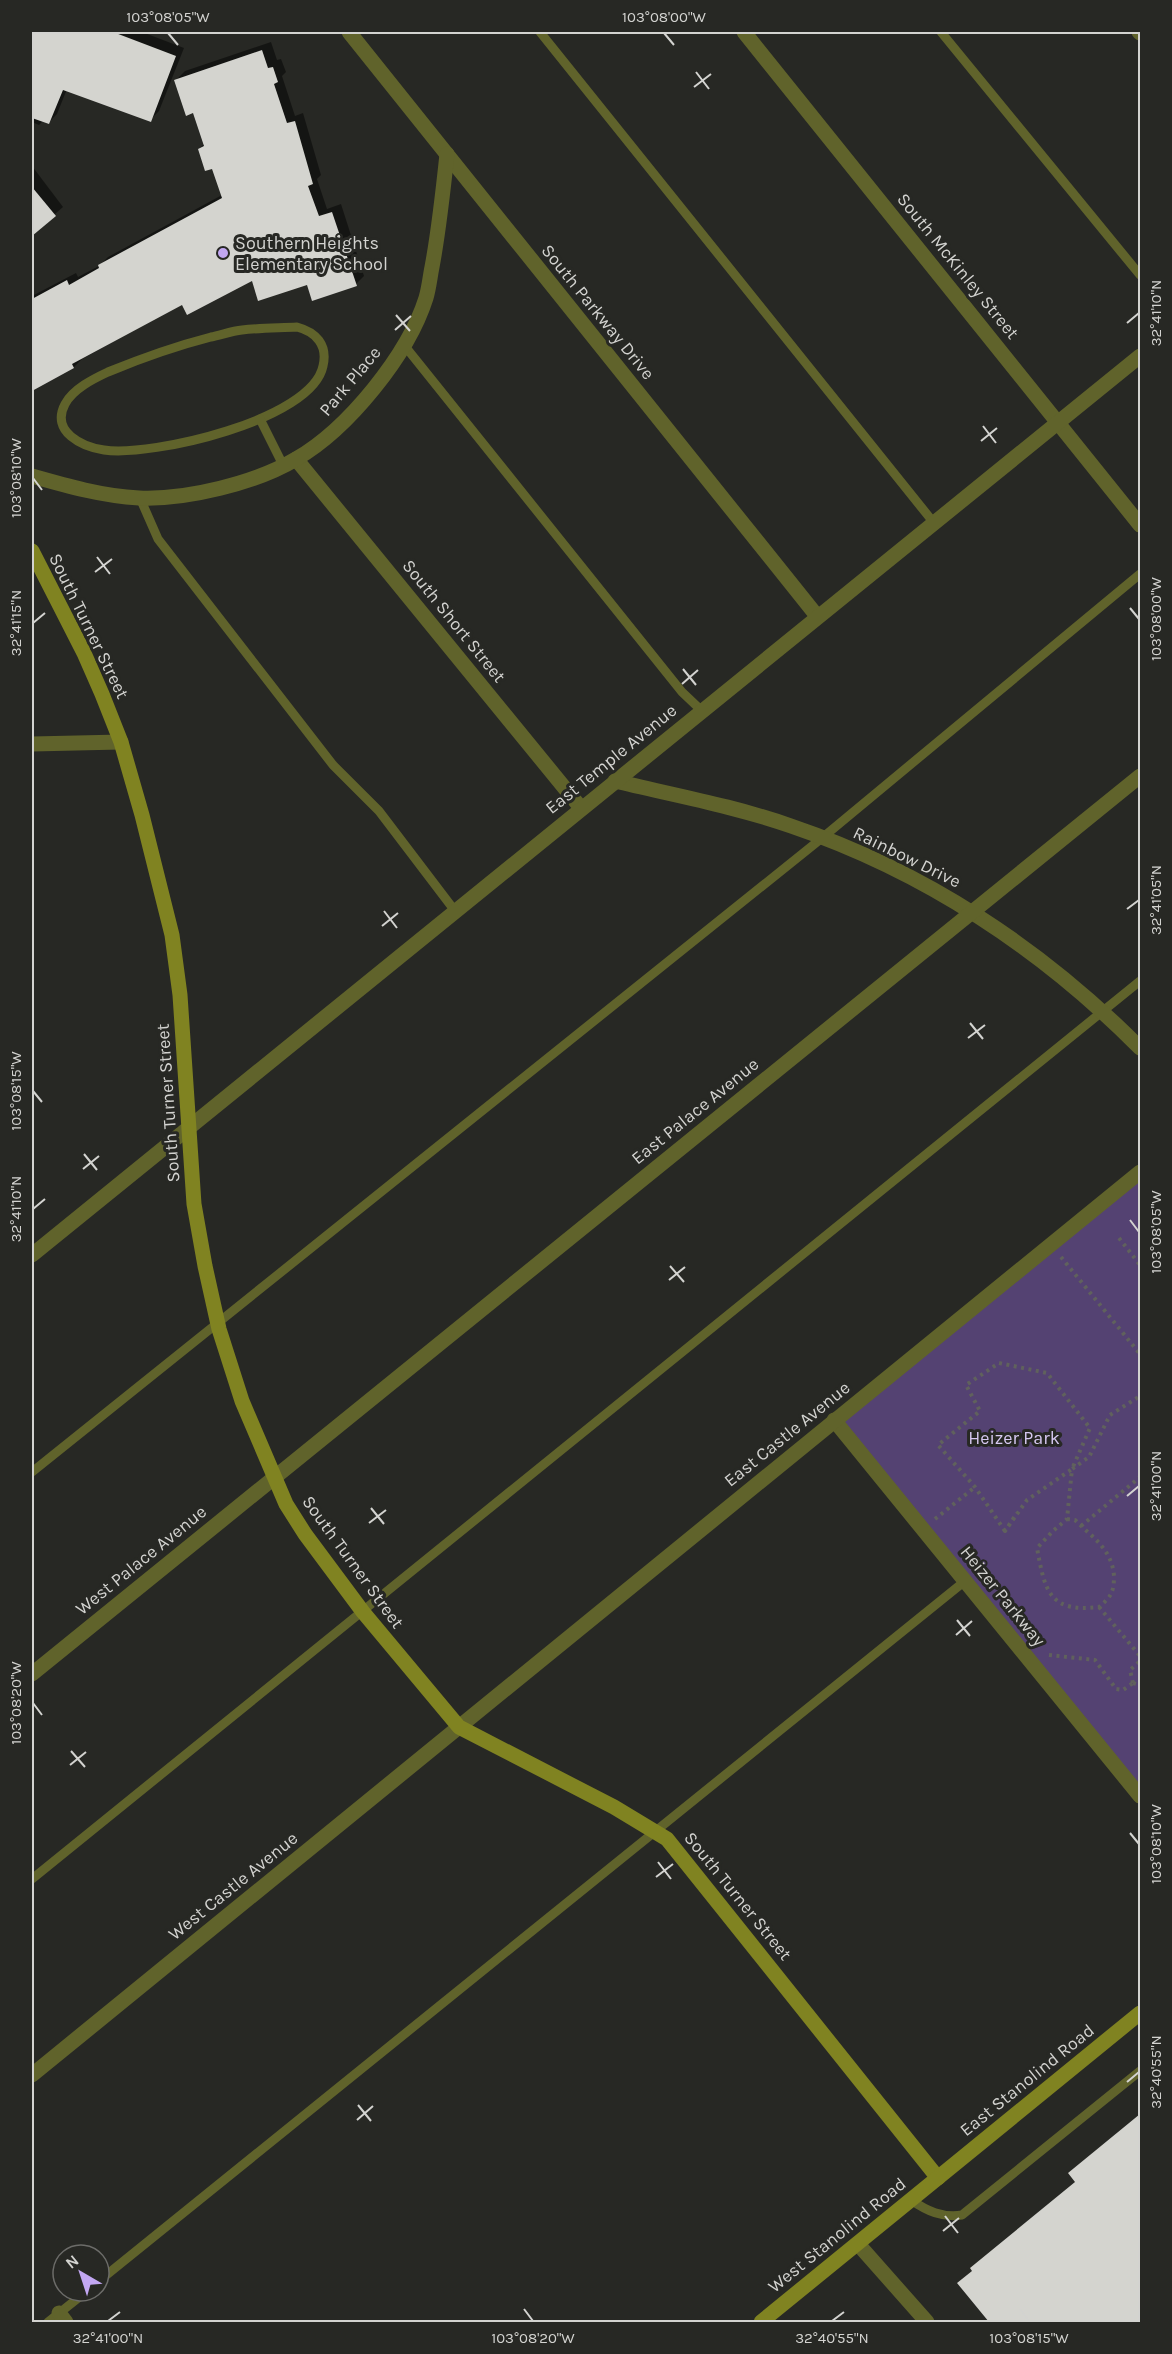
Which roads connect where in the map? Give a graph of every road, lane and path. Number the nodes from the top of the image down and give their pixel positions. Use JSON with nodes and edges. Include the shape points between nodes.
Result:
{"nodes":[{"id":1,"x":349,"y":32,"type":"edge"},
{"id":2,"x":540,"y":32,"type":"edge"},
{"id":3,"x":744,"y":32,"type":"edge"},
{"id":4,"x":941,"y":32,"type":"edge"},
{"id":5,"x":447,"y":154,"type":"junction"},
{"id":6,"x":1140,"y":275,"type":"edge"},
{"id":7,"x":405,"y":345,"type":"junction"},
{"id":8,"x":1140,"y":356,"type":"edge"},
{"id":9,"x":261,"y":419,"type":"junction"},
{"id":10,"x":1059,"y":422,"type":"junction"},
{"id":11,"x":290,"y":462,"type":"junction"},
{"id":12,"x":32,"y":476,"type":"edge"},
{"id":13,"x":140,"y":498,"type":"junction"},
{"id":14,"x":934,"y":523,"type":"junction"},
{"id":15,"x":1140,"y":525,"type":"edge"},
{"id":16,"x":32,"y":551,"type":"edge"},
{"id":17,"x":1140,"y":574,"type":"edge"},
{"id":18,"x":818,"y":616,"type":"junction"},
{"id":19,"x":702,"y":711,"type":"junction"},
{"id":20,"x":121,"y":742,"type":"junction"},
{"id":21,"x":32,"y":744,"type":"edge"},
{"id":22,"x":1140,"y":776,"type":"edge"},
{"id":23,"x":615,"y":781,"type":"junction"},
{"id":24,"x":581,"y":808,"type":"junction"},
{"id":25,"x":822,"y":838,"type":"junction"},
{"id":26,"x":454,"y":911,"type":"junction"},
{"id":27,"x":972,"y":912,"type":"junction"},
{"id":28,"x":1140,"y":981,"type":"edge"},
{"id":29,"x":1103,"y":1012,"type":"junction"},
{"id":30,"x":1140,"y":1048,"type":"edge"},
{"id":31,"x":190,"y":1126,"type":"junction"},
{"id":32,"x":1140,"y":1172,"type":"edge"},
{"id":33,"x":1119,"y":1238,"type":"dead end"},
{"id":34,"x":1051,"y":1245,"type":"junction"},
{"id":35,"x":32,"y":1255,"type":"edge"},
{"id":36,"x":1140,"y":1265,"type":"edge"},
{"id":37,"x":217,"y":1322,"type":"junction"},
{"id":38,"x":1140,"y":1354,"type":"edge"},
{"id":39,"x":1140,"y":1396,"type":"edge"},
{"id":40,"x":834,"y":1420,"type":"junction"},
{"id":41,"x":1072,"y":1469,"type":"junction"},
{"id":42,"x":32,"y":1472,"type":"edge"},
{"id":43,"x":275,"y":1476,"type":"junction"},
{"id":44,"x":1140,"y":1477,"type":"edge"},
{"id":45,"x":975,"y":1487,"type":"junction"},
{"id":46,"x":1017,"y":1513,"type":"dead end"},
{"id":47,"x":1067,"y":1519,"type":"junction"},
{"id":48,"x":1081,"y":1526,"type":"junction"},
{"id":49,"x":922,"y":1528,"type":"junction"},
{"id":50,"x":1005,"y":1531,"type":"junction"},
{"id":51,"x":965,"y":1581,"type":"junction"},
{"id":52,"x":1099,"y":1607,"type":"junction"},
{"id":53,"x":363,"y":1612,"type":"junction"},
{"id":54,"x":1049,"y":1655,"type":"dead end"},
{"id":55,"x":1140,"y":1656,"type":"edge"},
{"id":56,"x":1140,"y":1661,"type":"edge"},
{"id":57,"x":32,"y":1674,"type":"edge"},
{"id":58,"x":1133,"y":1683,"type":"junction"},
{"id":59,"x":1140,"y":1685,"type":"edge"},
{"id":60,"x":459,"y":1727,"type":"junction"},
{"id":61,"x":1140,"y":1796,"type":"edge"},
{"id":62,"x":657,"y":1832,"type":"junction"},
{"id":63,"x":32,"y":1879,"type":"edge"},
{"id":64,"x":1140,"y":2013,"type":"edge"},
{"id":65,"x":1140,"y":2071,"type":"edge"},
{"id":66,"x":32,"y":2075,"type":"edge"},
{"id":67,"x":938,"y":2178,"type":"junction"},
{"id":68,"x":911,"y":2200,"type":"junction"},
{"id":69,"x":858,"y":2244,"type":"junction"},
{"id":70,"x":111,"y":2271,"type":"edge"},
{"id":71,"x":75,"y":2303,"type":"edge"},
{"id":72,"x":58,"y":2319,"type":"edge"},
{"id":73,"x":761,"y":2322,"type":"edge"},
{"id":74,"x":927,"y":2322,"type":"edge"}],
"edges":[{"from":1,"to":5,"type":"street","name":"South Parkway Drive"},
{"from":2,"to":14,"type":"lane"},
{"from":3,"to":10,"type":"street","name":"South McKinley Street"},
{"from":4,"to":6,"type":"lane"},
{"from":5,"to":7,"type":"street","name":"Park Place","via":[[440,227],[426,299]]},
{"from":5,"to":18,"type":"street","name":"South Parkway Drive"},
{"from":7,"to":11,"type":"street","name":"Park Place","via":[[363,402],[331,433]]},
{"from":7,"to":19,"type":"lane","via":[[674,682]]},
{"from":8,"to":10,"type":"street","name":"East Temple Avenue"},
{"from":9,"to":9,"type":"lane","via":[[305,395],[322,374],[325,358],[311,331],[297,327],[240,330],[177,346],[97,377],[64,404],[61,418],[72,439],[107,451],[187,441]]},
{"from":9,"to":11,"type":"lane"},
{"from":10,"to":14,"type":"street","name":"East Temple Avenue"},
{"from":10,"to":15,"type":"street","name":"South McKinley Street"},
{"from":11,"to":13,"type":"street","name":"Park Place","via":[[217,489]]},
{"from":11,"to":24,"type":"street","name":"South Short Street"},
{"from":12,"to":13,"type":"street","name":"Park Place","via":[[74,488]]},
{"from":13,"to":26,"type":"lane","via":[[158,539],[333,765],[379,811]]},
{"from":14,"to":18,"type":"street","name":"East Temple Avenue"},
{"from":16,"to":20,"type":"main road","name":"South Turner Street","via":[[84,653]]},
{"from":17,"to":25,"type":"lane"},
{"from":18,"to":19,"type":"street","name":"East Temple Avenue"},
{"from":19,"to":23,"type":"street","name":"East Temple Avenue"},
{"from":20,"to":21,"type":"street"},
{"from":20,"to":31,"type":"main road","name":"South Turner Street","via":[[172,935]]},
{"from":22,"to":27,"type":"street","name":"East Palace Avenue"},
{"from":23,"to":24,"type":"street","name":"East Temple Avenue"},
{"from":23,"to":25,"type":"street","name":"Rainbow Drive","via":[[790,825]]},
{"from":24,"to":26,"type":"street","name":"East Temple Avenue"},
{"from":25,"to":27,"type":"street","name":"Rainbow Drive","via":[[900,871]]},
{"from":25,"to":37,"type":"lane"},
{"from":26,"to":31,"type":"street","name":"East Temple Avenue"},
{"from":27,"to":29,"type":"street","name":"Rainbow Drive","via":[[1055,970]]},
{"from":27,"to":43,"type":"street","name":"East Palace Avenue"},
{"from":28,"to":29,"type":"lane"},
{"from":29,"to":30,"type":"street","name":"Rainbow Drive"},
{"from":29,"to":53,"type":"lane"},
{"from":31,"to":35,"type":"street","name":"East Temple Avenue"},
{"from":31,"to":37,"type":"main road","name":"South Turner Street","via":[[194,1204]]},
{"from":32,"to":34,"type":"street","name":"East Castle Avenue"},
{"from":33,"to":36,"type":"path"},
{"from":34,"to":38,"type":"path"},
{"from":34,"to":40,"type":"street","name":"East Castle Avenue"},
{"from":37,"to":42,"type":"lane"},
{"from":37,"to":43,"type":"main road","name":"South Turner Street","via":[[242,1401]]},
{"from":39,"to":41,"type":"path","via":[[1110,1415],[1089,1457]]},
{"from":40,"to":49,"type":"street","name":"Heizer Parkway"},
{"from":40,"to":60,"type":"street","name":"East Castle Avenue"},
{"from":41,"to":45,"type":"path","via":[[1090,1428],[1047,1373],[999,1363],[966,1385],[980,1411],[938,1445]]},
{"from":41,"to":47,"type":"path"},
{"from":41,"to":50,"type":"path","via":[[1028,1500]]},
{"from":43,"to":53,"type":"main road","name":"South Turner Street","via":[[304,1534]]},
{"from":43,"to":57,"type":"street","name":"West Palace Avenue"},
{"from":44,"to":48,"type":"path"},
{"from":45,"to":49,"type":"path"},
{"from":45,"to":50,"type":"path"},
{"from":46,"to":50,"type":"path"},
{"from":47,"to":48,"type":"path"},
{"from":47,"to":52,"type":"path","via":[[1037,1548],[1042,1574],[1055,1600],[1067,1608]]},
{"from":48,"to":52,"type":"path","via":[[1104,1547],[1113,1566],[1112,1596]]},
{"from":49,"to":51,"type":"street","name":"Heizer Parkway"},
{"from":51,"to":61,"type":"street","name":"Heizer Parkway"},
{"from":51,"to":62,"type":"lane"},
{"from":52,"to":55,"type":"path"},
{"from":53,"to":60,"type":"main road","name":"South Turner Street"},
{"from":53,"to":63,"type":"lane"},
{"from":54,"to":58,"type":"path","via":[[1095,1660],[1116,1689],[1123,1690]]},
{"from":56,"to":58,"type":"path","via":[[1130,1670]]},
{"from":58,"to":59,"type":"path"},
{"from":60,"to":62,"type":"main road","name":"South Turner Street"},
{"from":60,"to":66,"type":"street","name":"West Castle Avenue"},
{"from":62,"to":67,"type":"main road","name":"South Turner Street","via":[[667,1839]]},
{"from":62,"to":70,"type":"lane"},
{"from":64,"to":67,"type":"main road","name":"East Stanolind Road"},
{"from":65,"to":68,"type":"lane","via":[[962,2215],[948,2217]]},
{"from":67,"to":68,"type":"main road","name":"West Stanolind Road"},
{"from":68,"to":69,"type":"main road","name":"West Stanolind Road"},
{"from":69,"to":73,"type":"main road","name":"West Stanolind Road"},
{"from":69,"to":74,"type":"street"},
{"from":71,"to":72,"type":"lane"}]}
